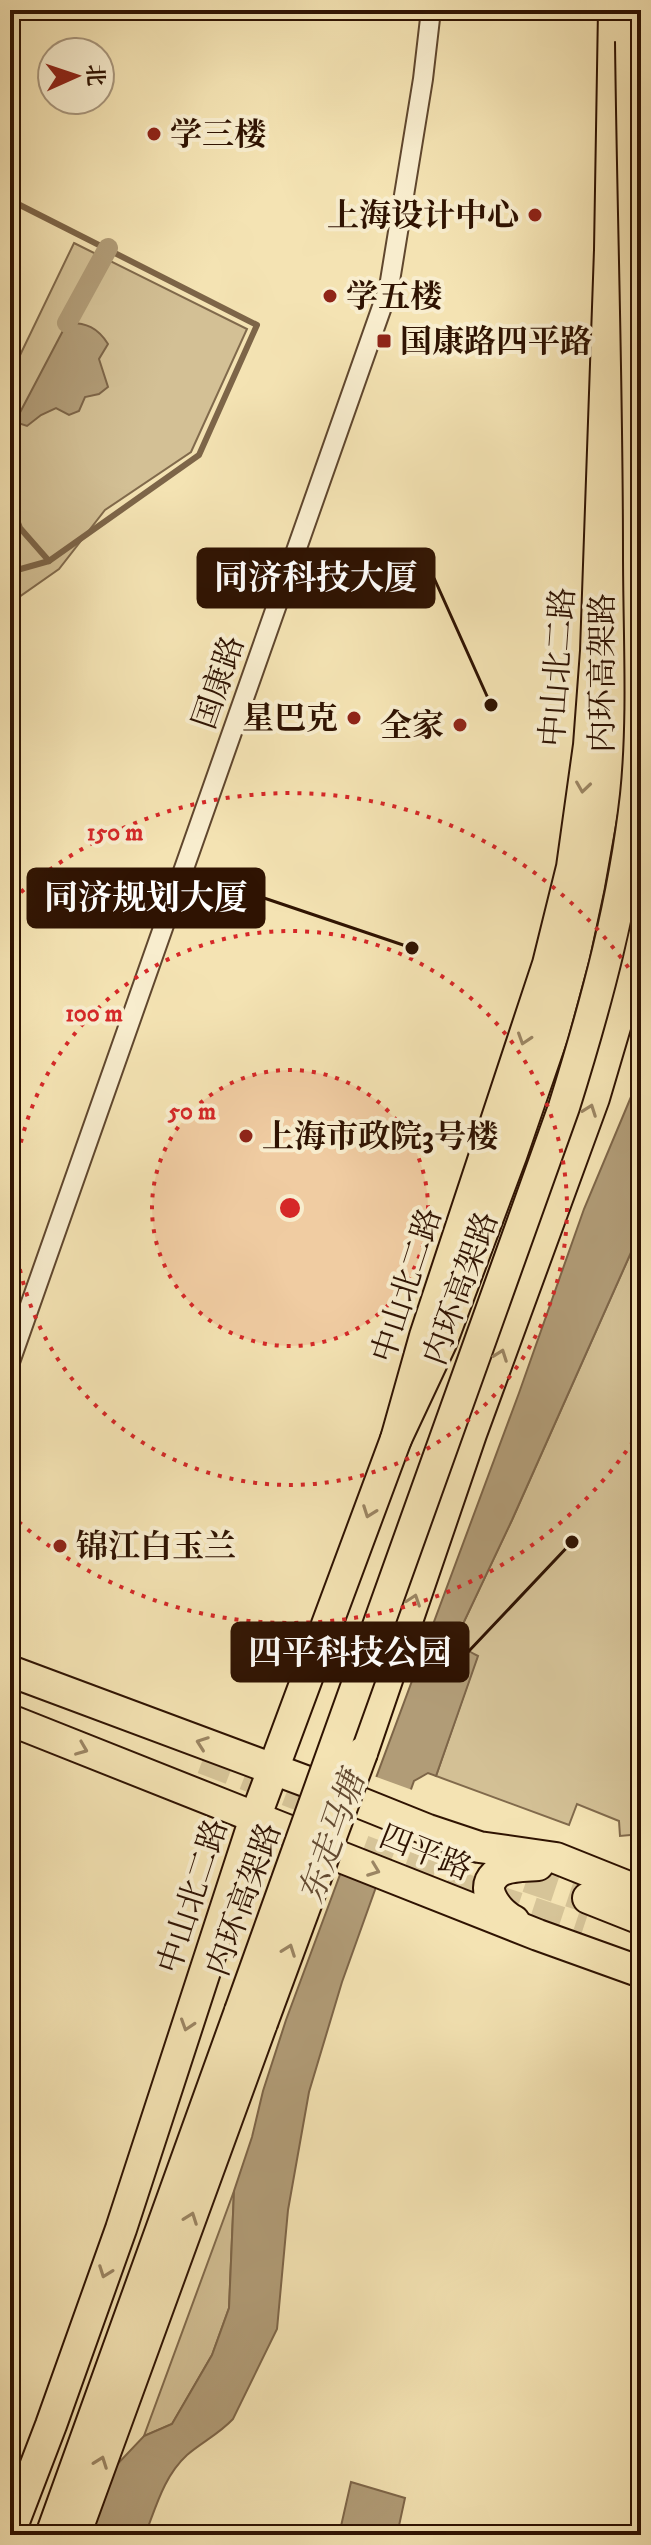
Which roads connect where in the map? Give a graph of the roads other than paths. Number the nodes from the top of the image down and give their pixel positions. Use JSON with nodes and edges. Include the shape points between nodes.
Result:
{"nodes":[{"id":1,"x":431,"y":10,"type":"edge"},
{"id":2,"x":614,"y":10,"type":"edge"},
{"id":3,"x":631,"y":10,"type":"edge"},
{"id":4,"x":631,"y":41,"type":"junction"},
{"id":5,"x":641,"y":880,"type":"edge"},
{"id":6,"x":641,"y":918,"type":"edge"},
{"id":7,"x":10,"y":1362,"type":"edge"},
{"id":8,"x":396,"y":1439,"type":"junction"},
{"id":9,"x":10,"y":1671,"type":"edge"},
{"id":10,"x":10,"y":1720,"type":"edge"},
{"id":11,"x":275,"y":1770,"type":"junction"},
{"id":12,"x":316,"y":1785,"type":"junction"},
{"id":13,"x":255,"y":1818,"type":"junction"},
{"id":14,"x":297,"y":1834,"type":"junction"},
{"id":15,"x":576,"y":1866,"type":"junction"},
{"id":16,"x":641,"y":1892,"type":"edge"},
{"id":17,"x":588,"y":1898,"type":"tunnel mouth"},
{"id":18,"x":641,"y":1919,"type":"edge"},
{"id":19,"x":583,"y":1929,"type":"tunnel mouth"},
{"id":20,"x":538,"y":1935,"type":"junction"},
{"id":21,"x":641,"y":1951,"type":"edge"},
{"id":22,"x":641,"y":1972,"type":"edge"},
{"id":23,"x":10,"y":2532,"type":"edge"},
{"id":24,"x":38,"y":2535,"type":"edge"},
{"id":25,"x":51,"y":2535,"type":"edge"},
{"id":26,"x":75,"y":2535,"type":"edge"}],
"edges":[{"from":1,"to":7,"type":"street","name":"国康路","via":[[389,287]]},
{"from":2,"to":8,"type":"main road","name":"中山北二路","one_way":true,"via":[[596,651],[572,867],[548,964]]},
{"from":3,"to":4,"type":"main road","name":"内环高架路"},
{"from":4,"to":8,"type":"main road","bridge":true,"via":[[616,647],[603,807],[553,1034],[441,1343]]},
{"from":4,"to":25,"type":"main road","name":"内环高架路","bridge":true,"via":[[639,743],[630,843],[610,944],[564,1107]]},
{"from":5,"to":12,"type":"main road","via":[[584,1064]]},
{"from":26,"to":6,"type":"main road","name":"内环高架路","one_way":true,"bridge":true,"via":[[362,1753],[594,1098]]},
{"from":8,"to":11,"type":"main road","name":"中山北二路","one_way":true},
{"from":11,"to":9,"type":"main road","name":"四平路","one_way":true},
{"from":10,"to":13,"type":"main road","name":"四平路","one_way":true},
{"from":11,"to":12,"type":"main road","name":"四平路"},
{"from":11,"to":13,"type":"main road","name":"中山北二路"},
{"from":12,"to":14,"type":"main road"},
{"from":12,"to":15,"type":"main road","name":"四平路","via":[[479,1847],[556,1858]]},
{"from":13,"to":14,"type":"main road","name":"四平路"},
{"from":13,"to":23,"type":"main road","name":"中山北二路","one_way":true,"via":[[121,2229]]},
{"from":14,"to":20,"type":"main road","name":"四平路","one_way":true,"via":[[338,1856]]},
{"from":14,"to":24,"type":"main road"},
{"from":15,"to":16,"type":"main road","name":"四平路"},
{"from":15,"to":20,"type":"main road","via":[[522,1866],[492,1878],[496,1908]]},
{"from":17,"to":18,"type":"main road"},
{"from":19,"to":21,"type":"main road"},
{"from":20,"to":22,"type":"main road","name":"四平路"}]}
